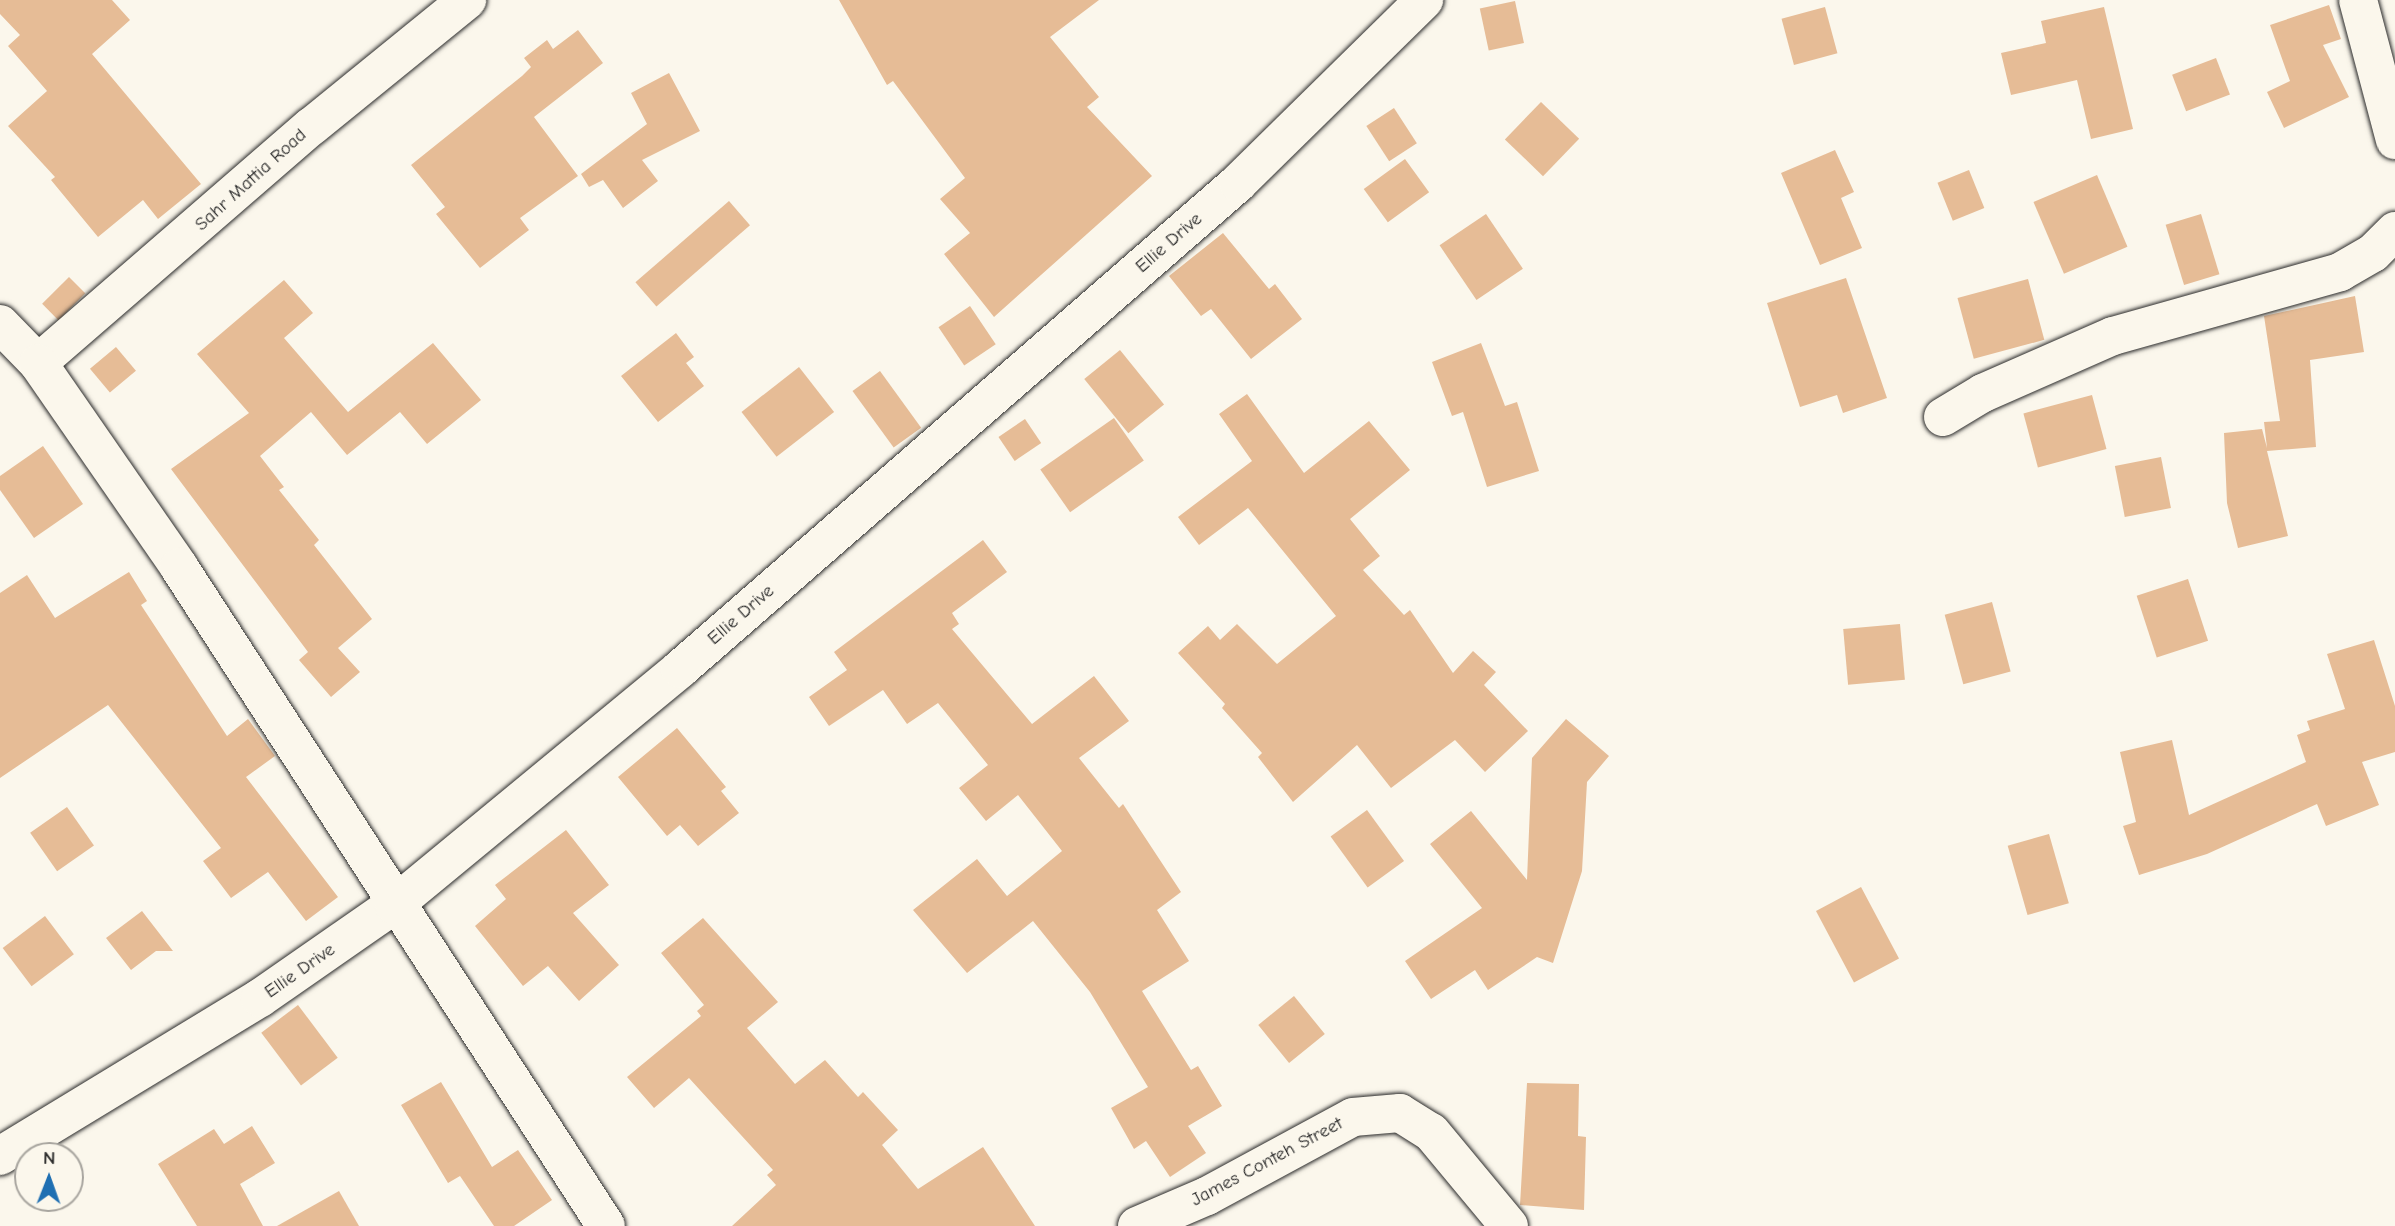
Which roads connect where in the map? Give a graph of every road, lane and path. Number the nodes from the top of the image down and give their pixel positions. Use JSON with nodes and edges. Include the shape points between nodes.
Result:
{"nodes":[{"id":1,"x":467,"y":0,"type":"edge"},
{"id":2,"x":1424,"y":0,"type":"edge"},
{"id":3,"x":2358,"y":0,"type":"edge"},
{"id":4,"x":2395,"y":140,"type":"edge"},
{"id":5,"x":2395,"y":231,"type":"edge"},
{"id":6,"x":0,"y":324,"type":"edge"},
{"id":7,"x":38,"y":363,"type":"junction"},
{"id":8,"x":1943,"y":417,"type":"dead end"},
{"id":9,"x":394,"y":905,"type":"junction"},
{"id":10,"x":0,"y":1156,"type":"edge"},
{"id":11,"x":606,"y":1226,"type":"edge"},
{"id":12,"x":1137,"y":1226,"type":"edge"},
{"id":13,"x":1509,"y":1226,"type":"edge"}],
"edges":[{"from":1,"to":7,"type":"street","name":"Sahr Mattia Road","via":[[312,126]]},
{"from":2,"to":9,"type":"street","name":"Ellie Drive","via":[[1238,183],[680,669]]},
{"from":3,"to":4,"type":"street"},
{"from":5,"to":8,"type":"street","via":[[2373,253],[2340,272],[2113,336],[1983,393]]},
{"from":6,"to":7,"type":"street"},
{"from":7,"to":9,"type":"street","via":[[179,567]]},
{"from":9,"to":10,"type":"street","name":"Ellie Drive","via":[[260,998]]},
{"from":9,"to":11,"type":"street"},
{"from":12,"to":13,"type":"street","name":"James Conteh Street","via":[[1207,1196],[1353,1117],[1400,1113],[1431,1132]]}]}
